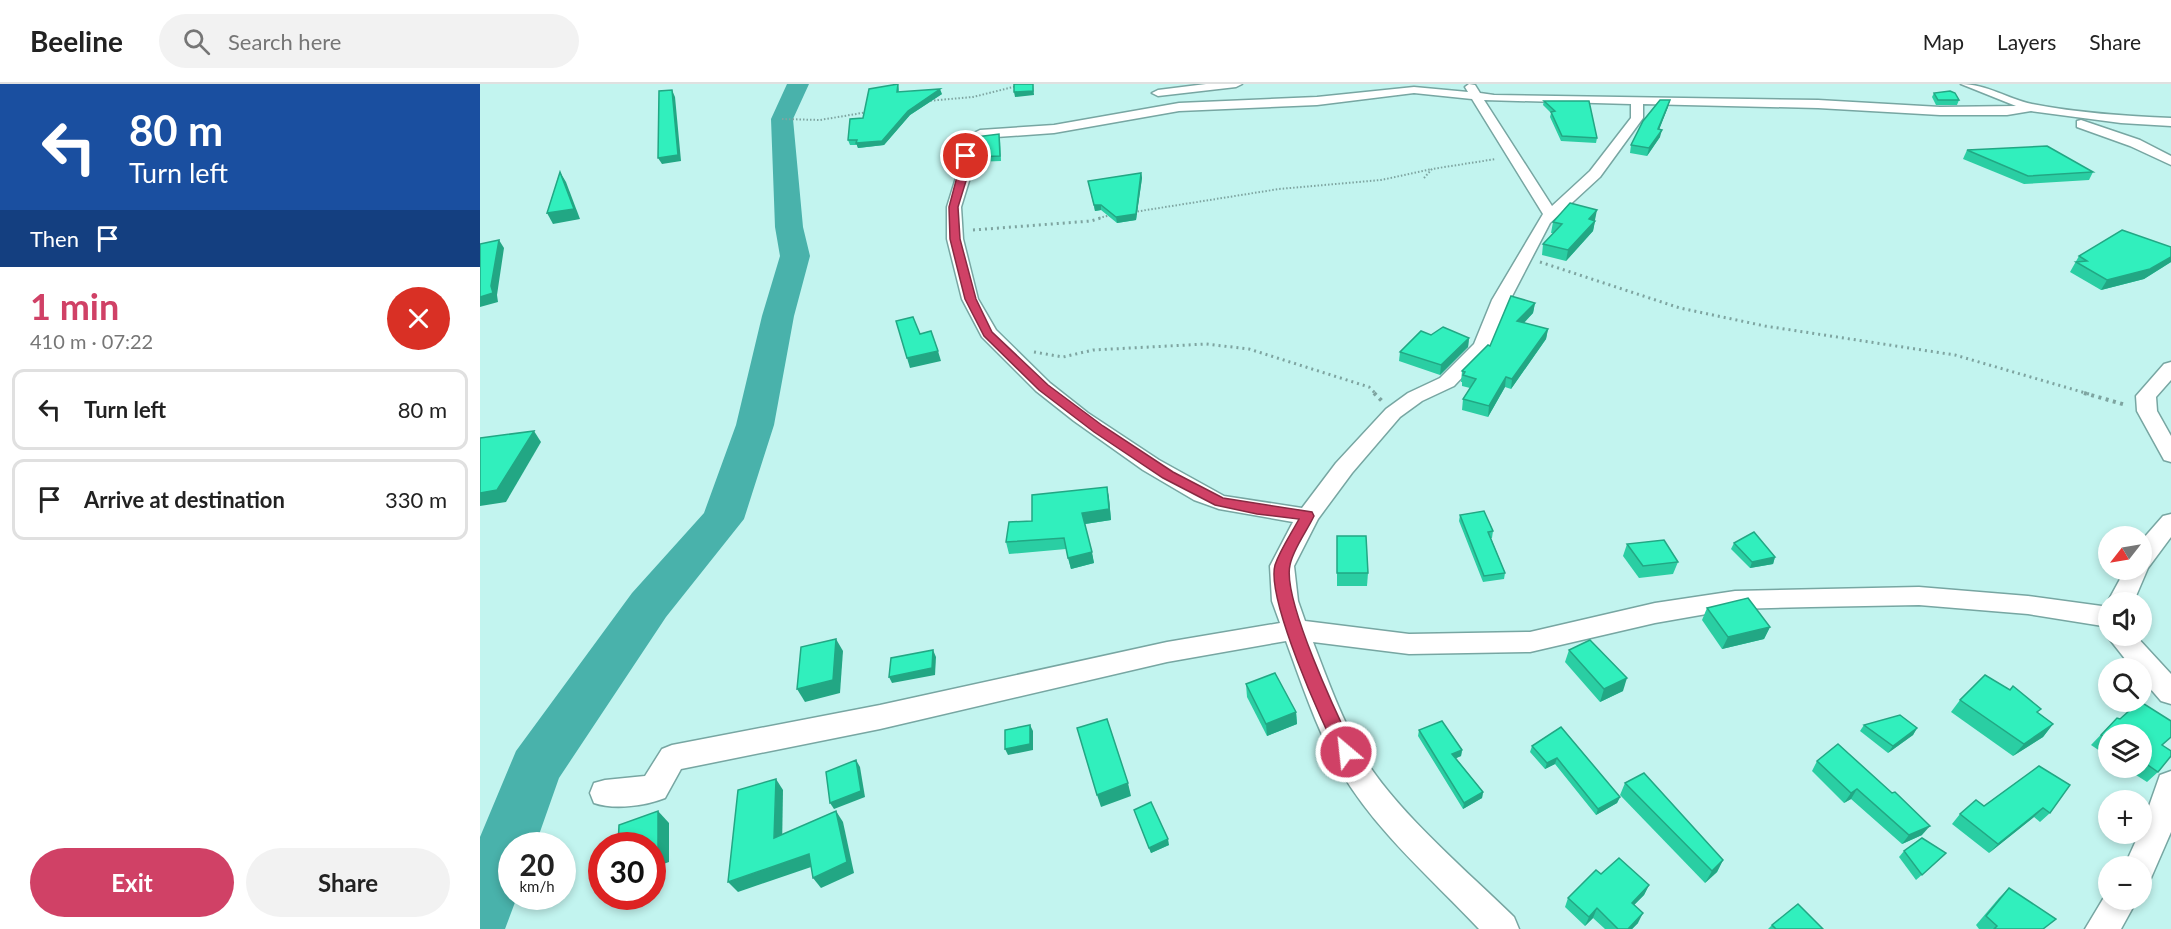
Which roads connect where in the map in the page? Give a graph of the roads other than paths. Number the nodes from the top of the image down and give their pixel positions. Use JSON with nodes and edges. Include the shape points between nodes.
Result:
{"nodes":[{"id":1,"x":1236,"y":84,"type":"edge"},
{"id":2,"x":1469,"y":84,"type":"edge"},
{"id":3,"x":1967,"y":84,"type":"edge"},
{"id":4,"x":1156,"y":96,"type":"edge"},
{"id":5,"x":1477,"y":96,"type":"junction"},
{"id":6,"x":1637,"y":101,"type":"junction"},
{"id":7,"x":2031,"y":107,"type":"junction"},
{"id":8,"x":2171,"y":122,"type":"edge"},
{"id":9,"x":2171,"y":162,"type":"edge"},
{"id":10,"x":1551,"y":215,"type":"junction"},
{"id":11,"x":2171,"y":368,"type":"edge"},
{"id":12,"x":2171,"y":456,"type":"edge"},
{"id":13,"x":1308,"y":516,"type":"junction"},
{"id":14,"x":2171,"y":522,"type":"edge"},
{"id":15,"x":2152,"y":544,"type":"edge"},
{"id":16,"x":2098,"y":615,"type":"edge"},
{"id":17,"x":1295,"y":630,"type":"junction"},
{"id":18,"x":2129,"y":646,"type":"edge"},
{"id":19,"x":2171,"y":693,"type":"edge"},
{"id":20,"x":2171,"y":783,"type":"edge"},
{"id":21,"x":605,"y":793,"type":"dead end"},
{"id":22,"x":2145,"y":856,"type":"edge"},
{"id":23,"x":2114,"y":910,"type":"edge"},
{"id":24,"x":1502,"y":929,"type":"edge"},
{"id":25,"x":2102,"y":929,"type":"edge"}],
"edges":[{"from":1,"to":4,"type":"street"},
{"from":2,"to":5,"type":"street"},
{"from":3,"to":7,"type":"street"},
{"from":4,"to":5,"type":"street","via":[[1317,101],[1414,90]]},
{"from":4,"to":13,"type":"street","via":[[1054,129],[990,133],[968,139],[966,168],[955,198],[955,231],[970,299],[988,333],[1043,387],[1151,465],[1219,502]]},
{"from":5,"to":6,"type":"street"},
{"from":5,"to":10,"type":"street"},
{"from":6,"to":7,"type":"street","via":[[1940,111]]},
{"from":6,"to":10,"type":"street","via":[[1637,118],[1588,182]]},
{"from":7,"to":8,"type":"street","via":[[2121,120]]},
{"from":7,"to":9,"type":"street","via":[[2135,143]]},
{"from":10,"to":13,"type":"street","via":[[1501,300],[1482,346],[1447,382],[1393,412]]},
{"from":11,"to":12,"type":"street","via":[[2145,396],[2147,411]]},
{"from":13,"to":17,"type":"street","via":[[1282,566],[1285,601]]},
{"from":14,"to":15,"type":"street"},
{"from":16,"to":17,"type":"street","via":[[1919,596],[1735,600],[1655,613],[1530,642],[1409,644]]},
{"from":17,"to":21,"type":"street","via":[[1167,652],[774,740],[672,758],[654,789]]},
{"from":17,"to":24,"type":"street","via":[[1330,722],[1354,766],[1389,813]]},
{"from":18,"to":19,"type":"street"},
{"from":20,"to":22,"type":"street"},
{"from":23,"to":25,"type":"street"}]}
